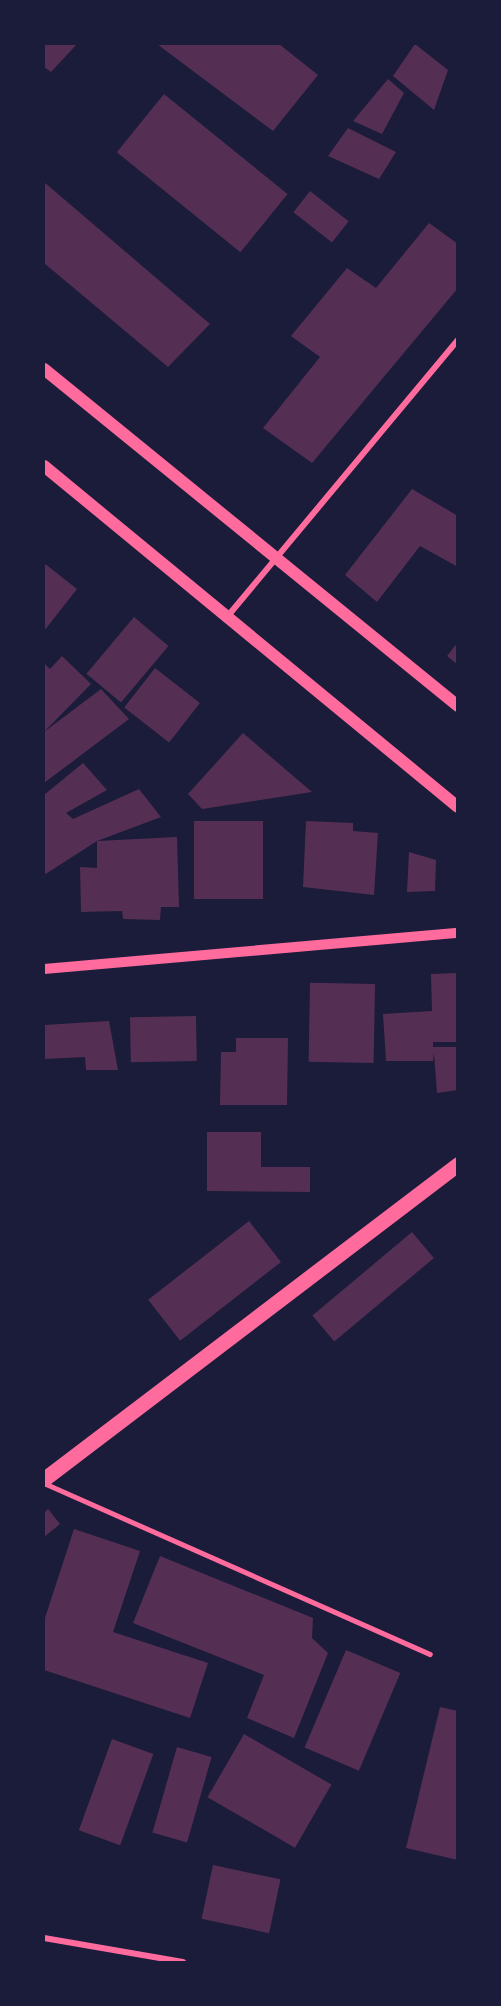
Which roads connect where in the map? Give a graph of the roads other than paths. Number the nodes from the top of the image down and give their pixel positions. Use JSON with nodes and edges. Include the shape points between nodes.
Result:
{"nodes":[{"id":1,"x":458,"y":340,"type":"edge"},
{"id":2,"x":44,"y":369,"type":"edge"},
{"id":3,"x":44,"y":466,"type":"edge"},
{"id":4,"x":276,"y":558,"type":"junction"},
{"id":5,"x":227,"y":617,"type":"junction"},
{"id":6,"x":458,"y":706,"type":"edge"},
{"id":7,"x":458,"y":807,"type":"edge"},
{"id":8,"x":458,"y":933,"type":"edge"},
{"id":9,"x":44,"y":969,"type":"edge"},
{"id":10,"x":458,"y":1164,"type":"edge"},
{"id":11,"x":44,"y":1481,"type":"edge"},
{"id":12,"x":430,"y":1654,"type":"dead end"},
{"id":13,"x":44,"y":1938,"type":"edge"},
{"id":14,"x":183,"y":1962,"type":"edge"}],
"edges":[{"from":1,"to":4,"type":"street"},
{"from":2,"to":4,"type":"main road"},
{"from":3,"to":5,"type":"main road"},
{"from":4,"to":5,"type":"street"},
{"from":4,"to":6,"type":"main road"},
{"from":5,"to":7,"type":"main road"},
{"from":8,"to":9,"type":"street"},
{"from":10,"to":11,"type":"main road"},
{"from":11,"to":12,"type":"lane"},
{"from":13,"to":14,"type":"street"}]}
